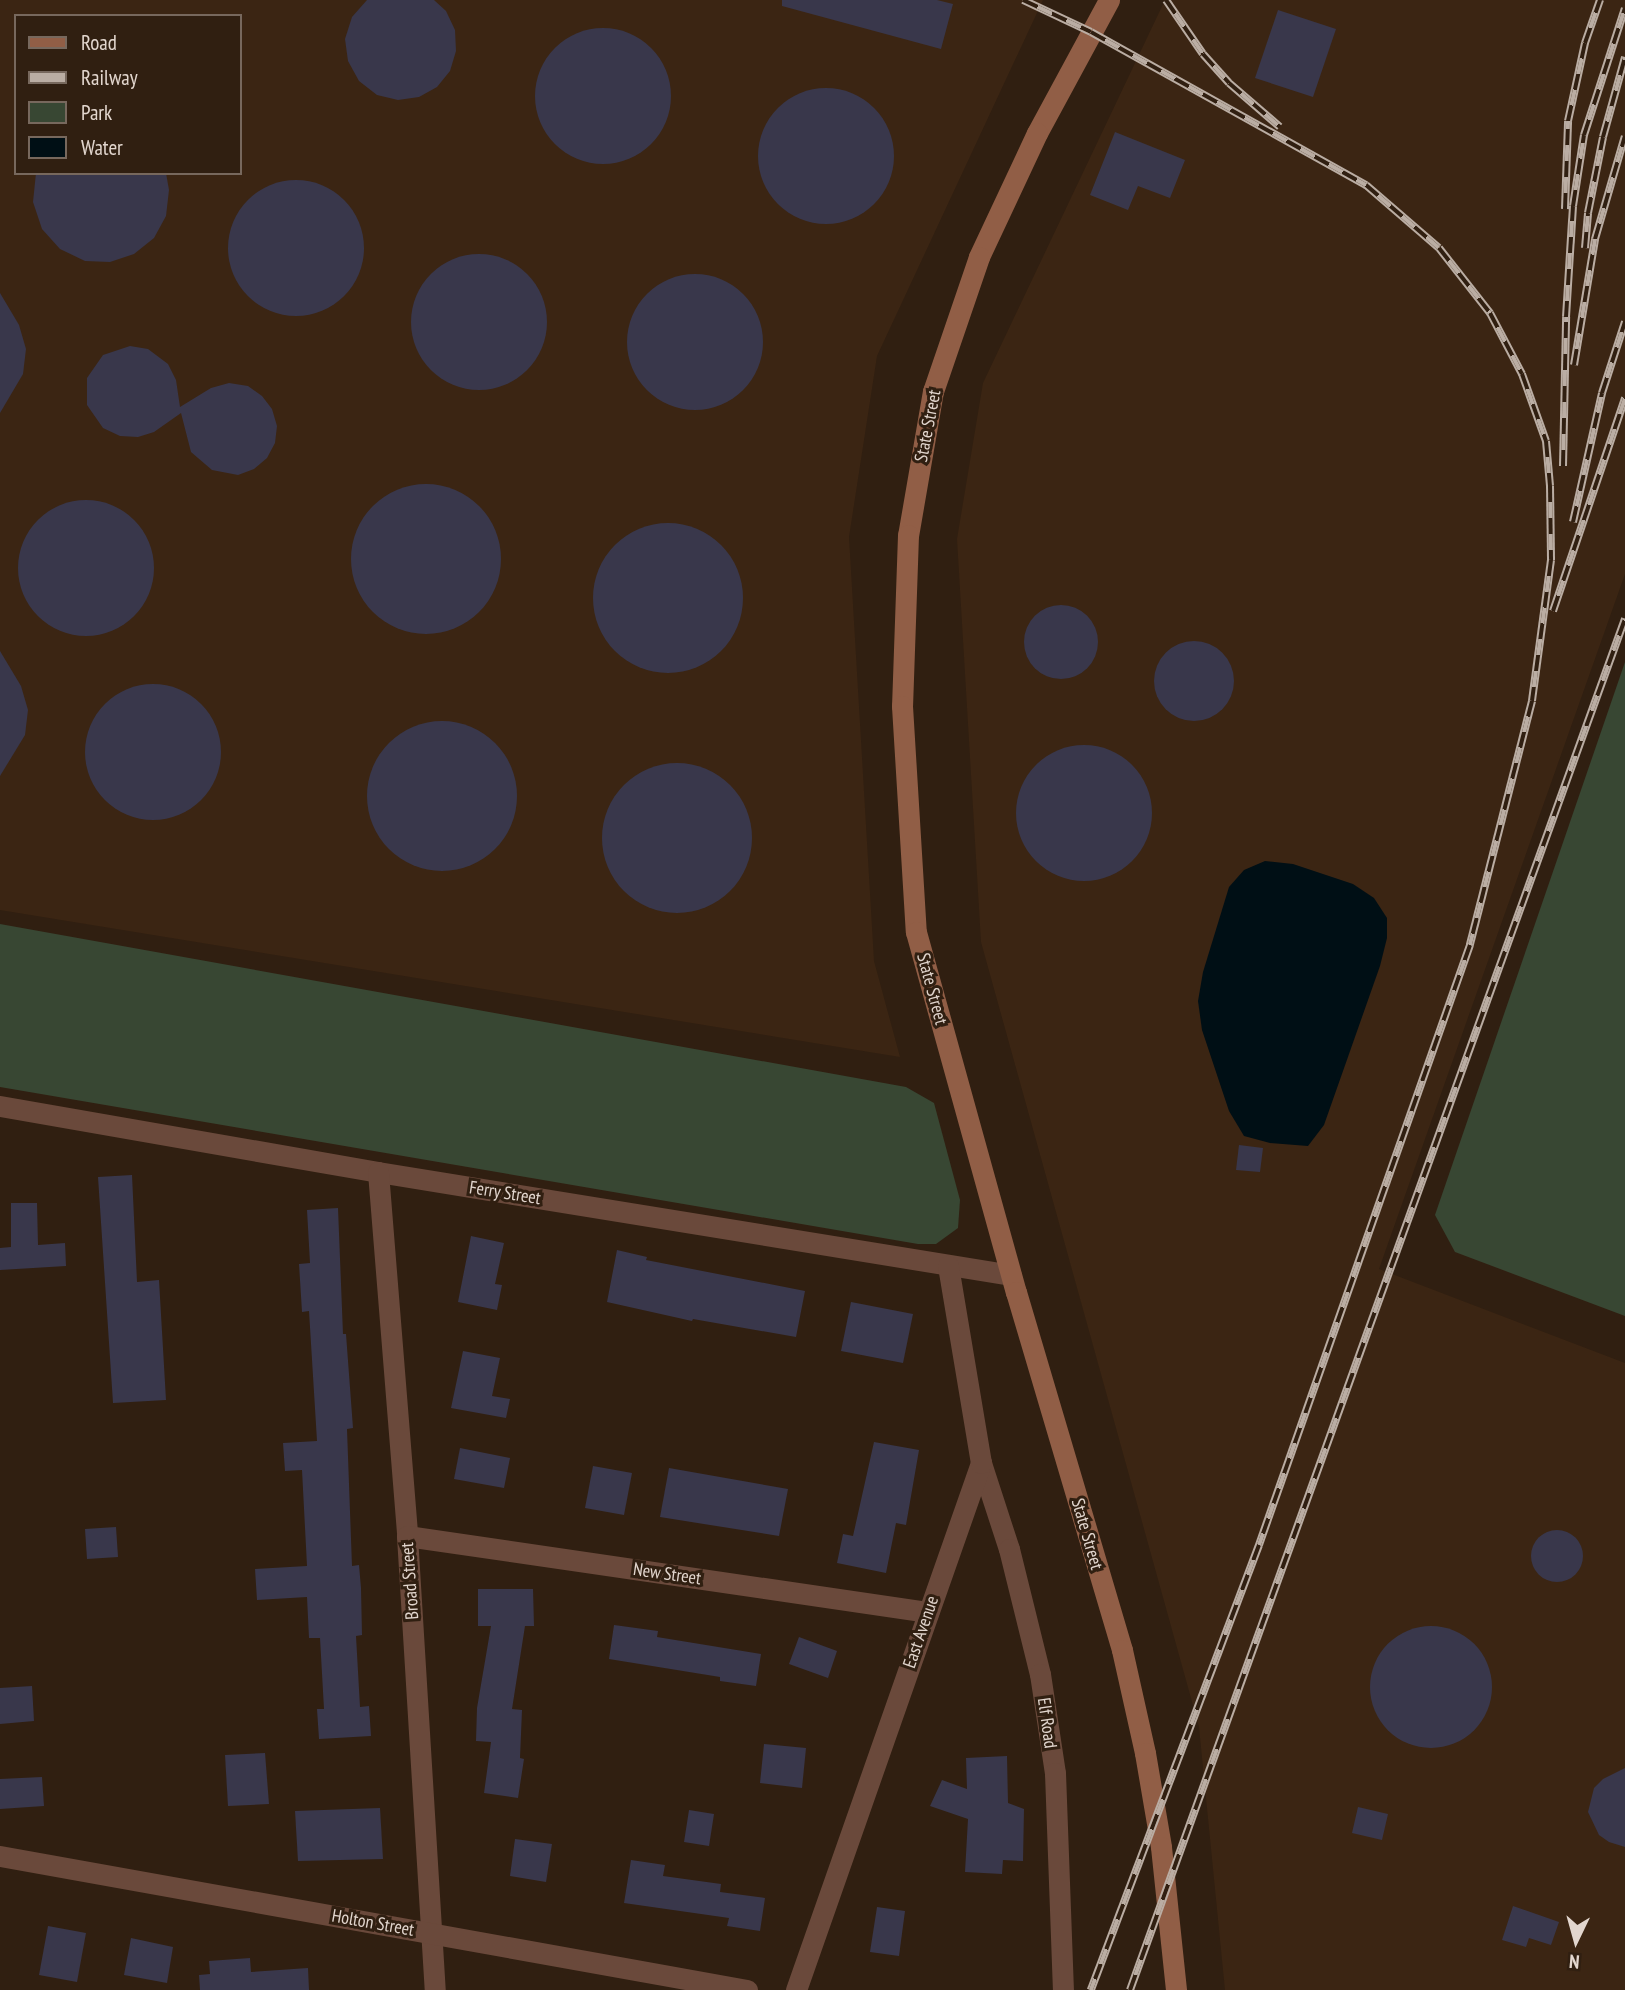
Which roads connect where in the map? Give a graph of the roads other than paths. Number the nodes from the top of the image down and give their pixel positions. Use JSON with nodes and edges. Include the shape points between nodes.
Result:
{"nodes":[{"id":1,"x":1109,"y":0,"type":"edge"},
{"id":2,"x":0,"y":1107,"type":"edge"},
{"id":3,"x":378,"y":1172,"type":"junction"},
{"id":4,"x":948,"y":1266,"type":"junction"},
{"id":5,"x":1011,"y":1275,"type":"junction"},
{"id":6,"x":981,"y":1463,"type":"junction"},
{"id":7,"x":407,"y":1536,"type":"junction"},
{"id":8,"x":928,"y":1612,"type":"junction"},
{"id":9,"x":0,"y":1857,"type":"edge"},
{"id":10,"x":432,"y":1934,"type":"junction"},
{"id":11,"x":435,"y":1990,"type":"edge"},
{"id":12,"x":747,"y":1990,"type":"edge"},
{"id":13,"x":796,"y":1990,"type":"edge"},
{"id":14,"x":1063,"y":1990,"type":"edge"},
{"id":15,"x":1177,"y":1990,"type":"edge"}],
"edges":[{"from":1,"to":5,"type":"street","name":"State Street","via":[[1037,134],[979,257],[933,391],[908,535],[902,706],[916,932]]},
{"from":2,"to":3,"type":"street","name":"Ferry Street"},
{"from":3,"to":4,"type":"street","name":"Ferry Street"},
{"from":3,"to":7,"type":"street","name":"Broad Street"},
{"from":4,"to":5,"type":"street","name":"Ferry Street"},
{"from":4,"to":6,"type":"street","name":"East Avenue"},
{"from":5,"to":15,"type":"street","name":"State Street","via":[[1122,1650],[1161,1847]]},
{"from":6,"to":8,"type":"street","name":"East Avenue"},
{"from":6,"to":14,"type":"street","name":"Elf Road","via":[[1009,1549],[1040,1674],[1055,1773]]},
{"from":7,"to":8,"type":"street","name":"New Street"},
{"from":7,"to":10,"type":"street","name":"Broad Street"},
{"from":8,"to":13,"type":"street","name":"East Avenue"},
{"from":9,"to":10,"type":"street","name":"Holton Street"},
{"from":10,"to":11,"type":"street","name":"Broad Street"},
{"from":10,"to":12,"type":"street","name":"Holton Street"}]}
